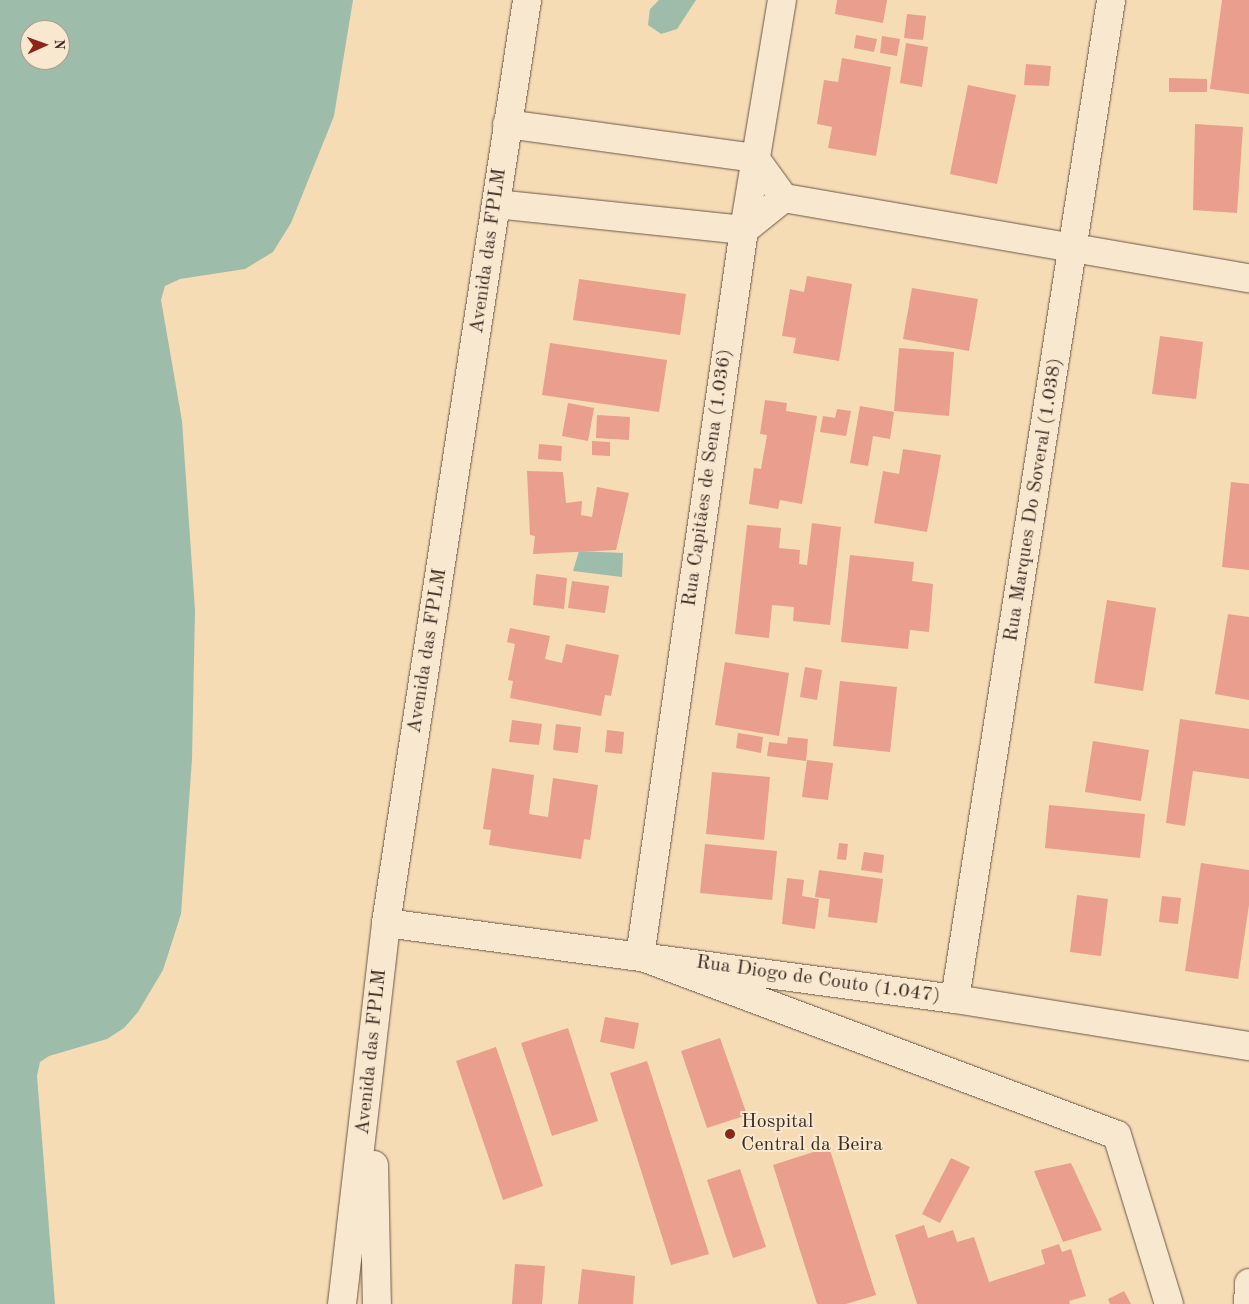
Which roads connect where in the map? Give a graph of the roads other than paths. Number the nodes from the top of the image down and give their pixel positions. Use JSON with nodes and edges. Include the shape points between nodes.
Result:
{"nodes":[{"id":1,"x":527,"y":0,"type":"edge"},
{"id":2,"x":782,"y":0,"type":"edge"},
{"id":3,"x":1111,"y":0,"type":"edge"},
{"id":4,"x":507,"y":124,"type":"junction"},
{"id":5,"x":755,"y":158,"type":"junction"},
{"id":6,"x":784,"y":198,"type":"junction"},
{"id":7,"x":496,"y":204,"type":"junction"},
{"id":8,"x":744,"y":230,"type":"junction"},
{"id":9,"x":1073,"y":249,"type":"junction"},
{"id":10,"x":1249,"y":278,"type":"edge"},
{"id":11,"x":386,"y":923,"type":"junction"},
{"id":12,"x":640,"y":956,"type":"junction"},
{"id":13,"x":955,"y":999,"type":"junction"},
{"id":14,"x":1249,"y":1046,"type":"edge"},
{"id":15,"x":371,"y":1073,"type":"junction"},
{"id":16,"x":1249,"y":1283,"type":"edge"},
{"id":17,"x":342,"y":1304,"type":"edge"},
{"id":18,"x":377,"y":1304,"type":"edge"},
{"id":19,"x":1169,"y":1304,"type":"edge"},
{"id":20,"x":1248,"y":1304,"type":"edge"}],
"edges":[{"from":1,"to":4,"type":"street","name":"Avenida das FPLM"},
{"from":2,"to":5,"type":"street","name":"Rua Capitães de Sena (1.036)"},
{"from":3,"to":9,"type":"street","name":"Rua Marques Do Soveral (1.038)"},
{"from":4,"to":5,"type":"street"},
{"from":4,"to":7,"type":"street","name":"Avenida das FPLM"},
{"from":5,"to":6,"type":"street"},
{"from":5,"to":8,"type":"street","name":"Rua Capitães de Sena (1.036)"},
{"from":6,"to":8,"type":"street"},
{"from":6,"to":9,"type":"street"},
{"from":7,"to":8,"type":"street"},
{"from":7,"to":11,"type":"street","name":"Avenida das FPLM"},
{"from":8,"to":12,"type":"street","name":"Rua Capitães de Sena (1.036)"},
{"from":9,"to":10,"type":"street"},
{"from":9,"to":13,"type":"street","name":"Rua Marques Do Soveral (1.038)"},
{"from":11,"to":12,"type":"street","name":"Rua Diogo de Couto (1.047)"},
{"from":11,"to":15,"type":"street","name":"Avenida das FPLM"},
{"from":12,"to":13,"type":"street","name":"Rua Diogo de Couto (1.047)"},
{"from":12,"to":19,"type":"street","via":[[1117,1136]]},
{"from":13,"to":14,"type":"street","name":"Rua Diogo de Couto (1.047)"},
{"from":15,"to":17,"type":"street","name":"Avenida das FPLM"},
{"from":15,"to":18,"type":"street"},
{"from":16,"to":20,"type":"street"}]}
